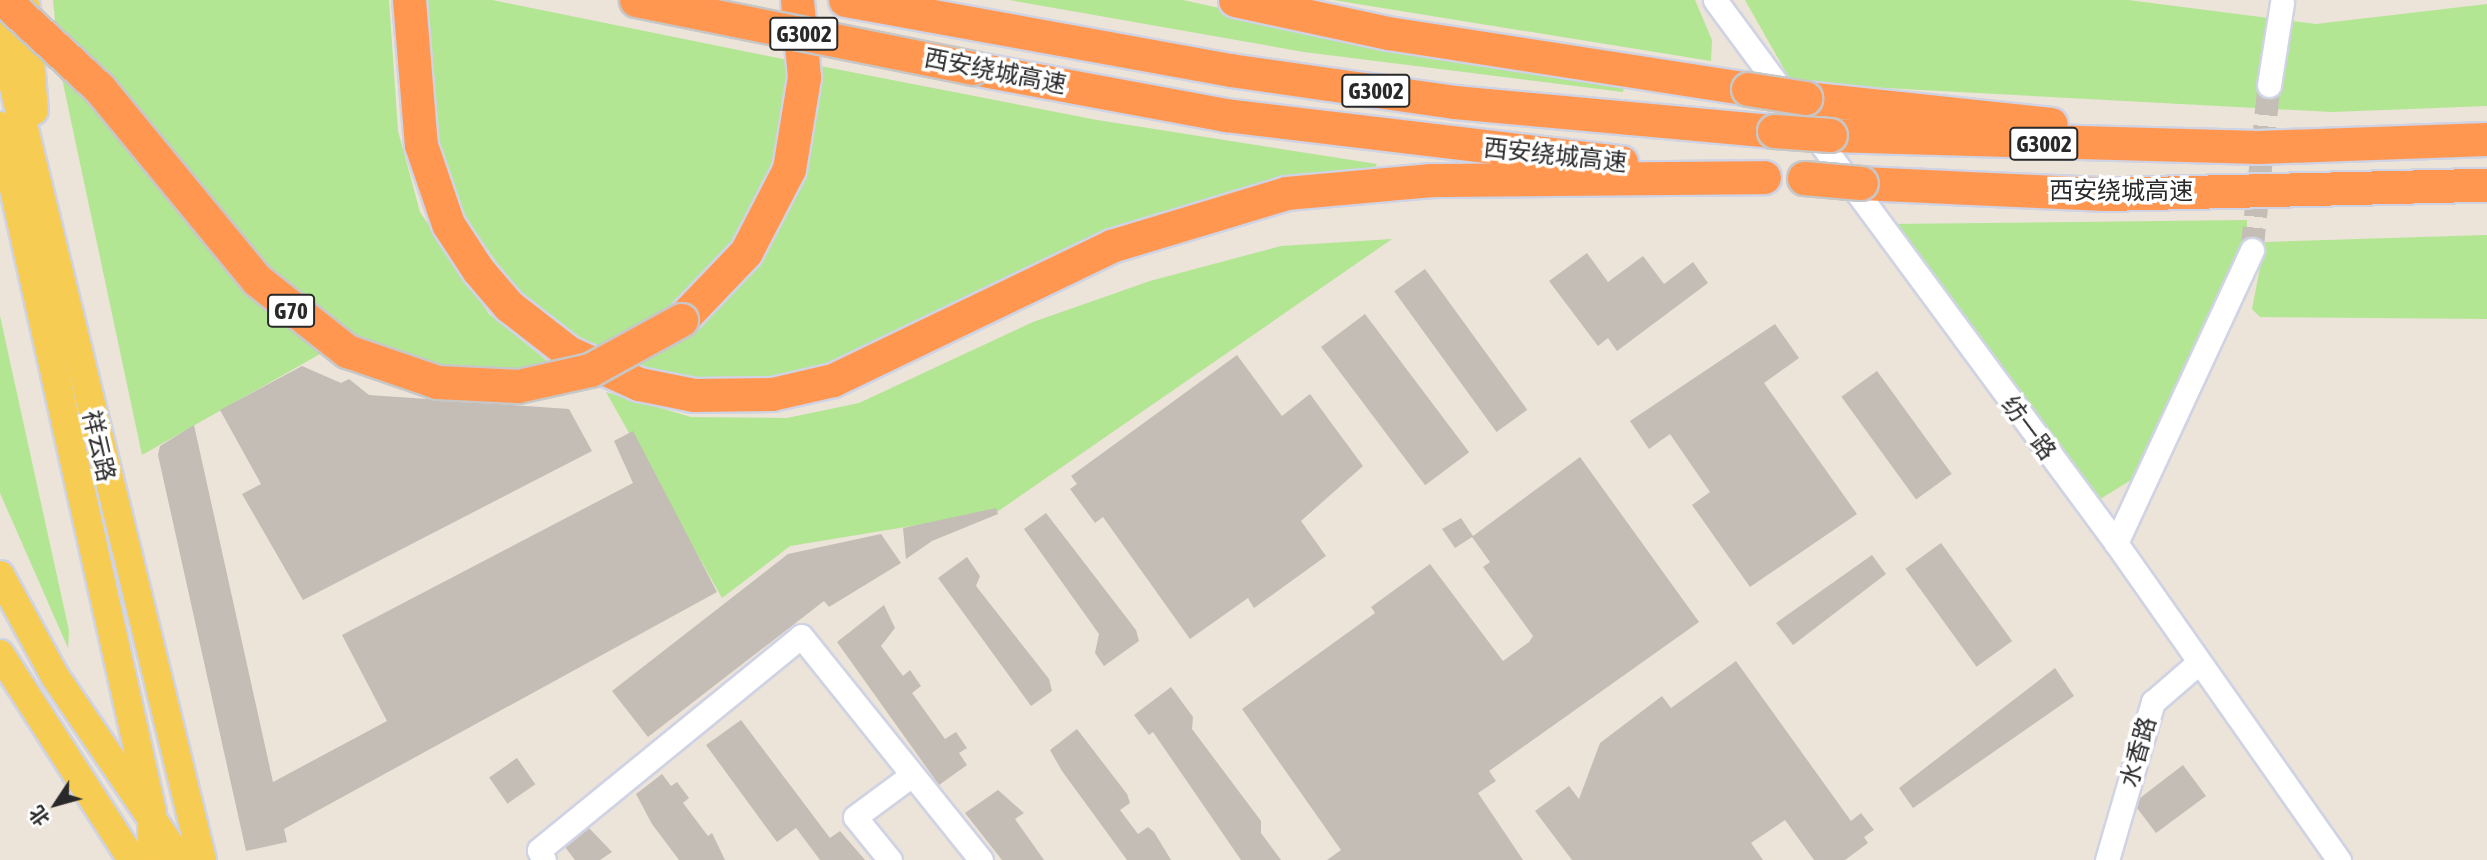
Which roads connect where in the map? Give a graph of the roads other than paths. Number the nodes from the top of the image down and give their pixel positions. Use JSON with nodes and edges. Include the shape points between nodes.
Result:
{"nodes":[{"id":1,"x":4,"y":0,"type":"edge"},
{"id":2,"x":26,"y":0,"type":"edge"},
{"id":3,"x":410,"y":0,"type":"edge"},
{"id":4,"x":636,"y":0,"type":"edge"},
{"id":5,"x":797,"y":0,"type":"edge"},
{"id":6,"x":845,"y":0,"type":"edge"},
{"id":7,"x":1235,"y":0,"type":"edge"},
{"id":8,"x":1715,"y":0,"type":"edge"},
{"id":9,"x":2282,"y":3,"type":"dead end"},
{"id":10,"x":0,"y":30,"type":"edge"},
{"id":11,"x":2269,"y":85,"type":"tunnel mouth"},
{"id":12,"x":1,"y":136,"type":"edge"},
{"id":13,"x":2487,"y":139,"type":"edge"},
{"id":14,"x":2259,"y":147,"type":"junction"},
{"id":15,"x":1764,"y":177,"type":"junction"},
{"id":16,"x":2487,"y":185,"type":"edge"},
{"id":17,"x":51,"y":242,"type":"junction"},
{"id":18,"x":2252,"y":250,"type":"tunnel mouth"},
{"id":19,"x":2116,"y":543,"type":"junction"},
{"id":20,"x":0,"y":575,"type":"edge"},
{"id":21,"x":0,"y":654,"type":"edge"},
{"id":22,"x":2198,"y":663,"type":"junction"},
{"id":23,"x":912,"y":775,"type":"junction"},
{"id":24,"x":152,"y":812,"type":"junction"},
{"id":25,"x":132,"y":860,"type":"edge"},
{"id":26,"x":152,"y":860,"type":"edge"},
{"id":27,"x":180,"y":860,"type":"edge"},
{"id":28,"x":202,"y":860,"type":"edge"},
{"id":29,"x":544,"y":860,"type":"edge"},
{"id":30,"x":890,"y":860,"type":"edge"},
{"id":31,"x":981,"y":860,"type":"edge"},
{"id":32,"x":2107,"y":860,"type":"edge"},
{"id":33,"x":2339,"y":860,"type":"edge"}],
"edges":[{"from":1,"to":5,"type":"highway","number":"G70","bridge":true,"via":[[100,89],[257,280],[346,351],[437,382],[517,386],[590,370],[681,320],[752,244],[789,169],[804,77]]},
{"from":2,"to":17,"type":"main road"},
{"from":3,"to":15,"type":"highway","via":[[421,145],[448,224],[478,270],[509,306],[568,352],[639,384],[694,395],[772,394],[833,380],[1111,247],[1286,193],[1431,180]]},
{"from":4,"to":15,"type":"highway","name":"西安绕城高速","number":"G3002","bridge":true,"via":[[1226,115]]},
{"from":6,"to":14,"type":"highway","name":"西安绕城高速","number":"G3002","bridge":true,"via":[[981,28],[1454,102],[1830,135]]},
{"from":7,"to":14,"type":"highway","bridge":true,"via":[[1401,35],[1805,98]]},
{"from":8,"to":19,"type":"street","name":"纺一路"},
{"from":9,"to":11,"type":"street"},
{"from":10,"to":17,"type":"main road","name":"祥云路"},
{"from":12,"to":24,"type":"main road","name":"祥云路"},
{"from":13,"to":14,"type":"highway","name":"西安绕城高速","number":"G3002"},
{"from":15,"to":16,"type":"highway","name":"西安绕城高速","number":"G3002","bridge":true,"via":[[2106,194]]},
{"from":17,"to":28,"type":"main road","name":"祥云路"},
{"from":18,"to":19,"type":"street"},
{"from":19,"to":22,"type":"street","name":"纺一路"},
{"from":20,"to":24,"type":"main road","via":[[56,678]]},
{"from":21,"to":25,"type":"main road"},
{"from":22,"to":32,"type":"street","name":"水香路","via":[[2153,702]]},
{"from":22,"to":33,"type":"street","name":"纺一路"},
{"from":23,"to":29,"type":"street","via":[[801,636],[539,850]]},
{"from":23,"to":30,"type":"street","via":[[855,817]]},
{"from":23,"to":31,"type":"street"},
{"from":24,"to":26,"type":"main road","name":"祥云路"},
{"from":24,"to":27,"type":"main road"}]}
